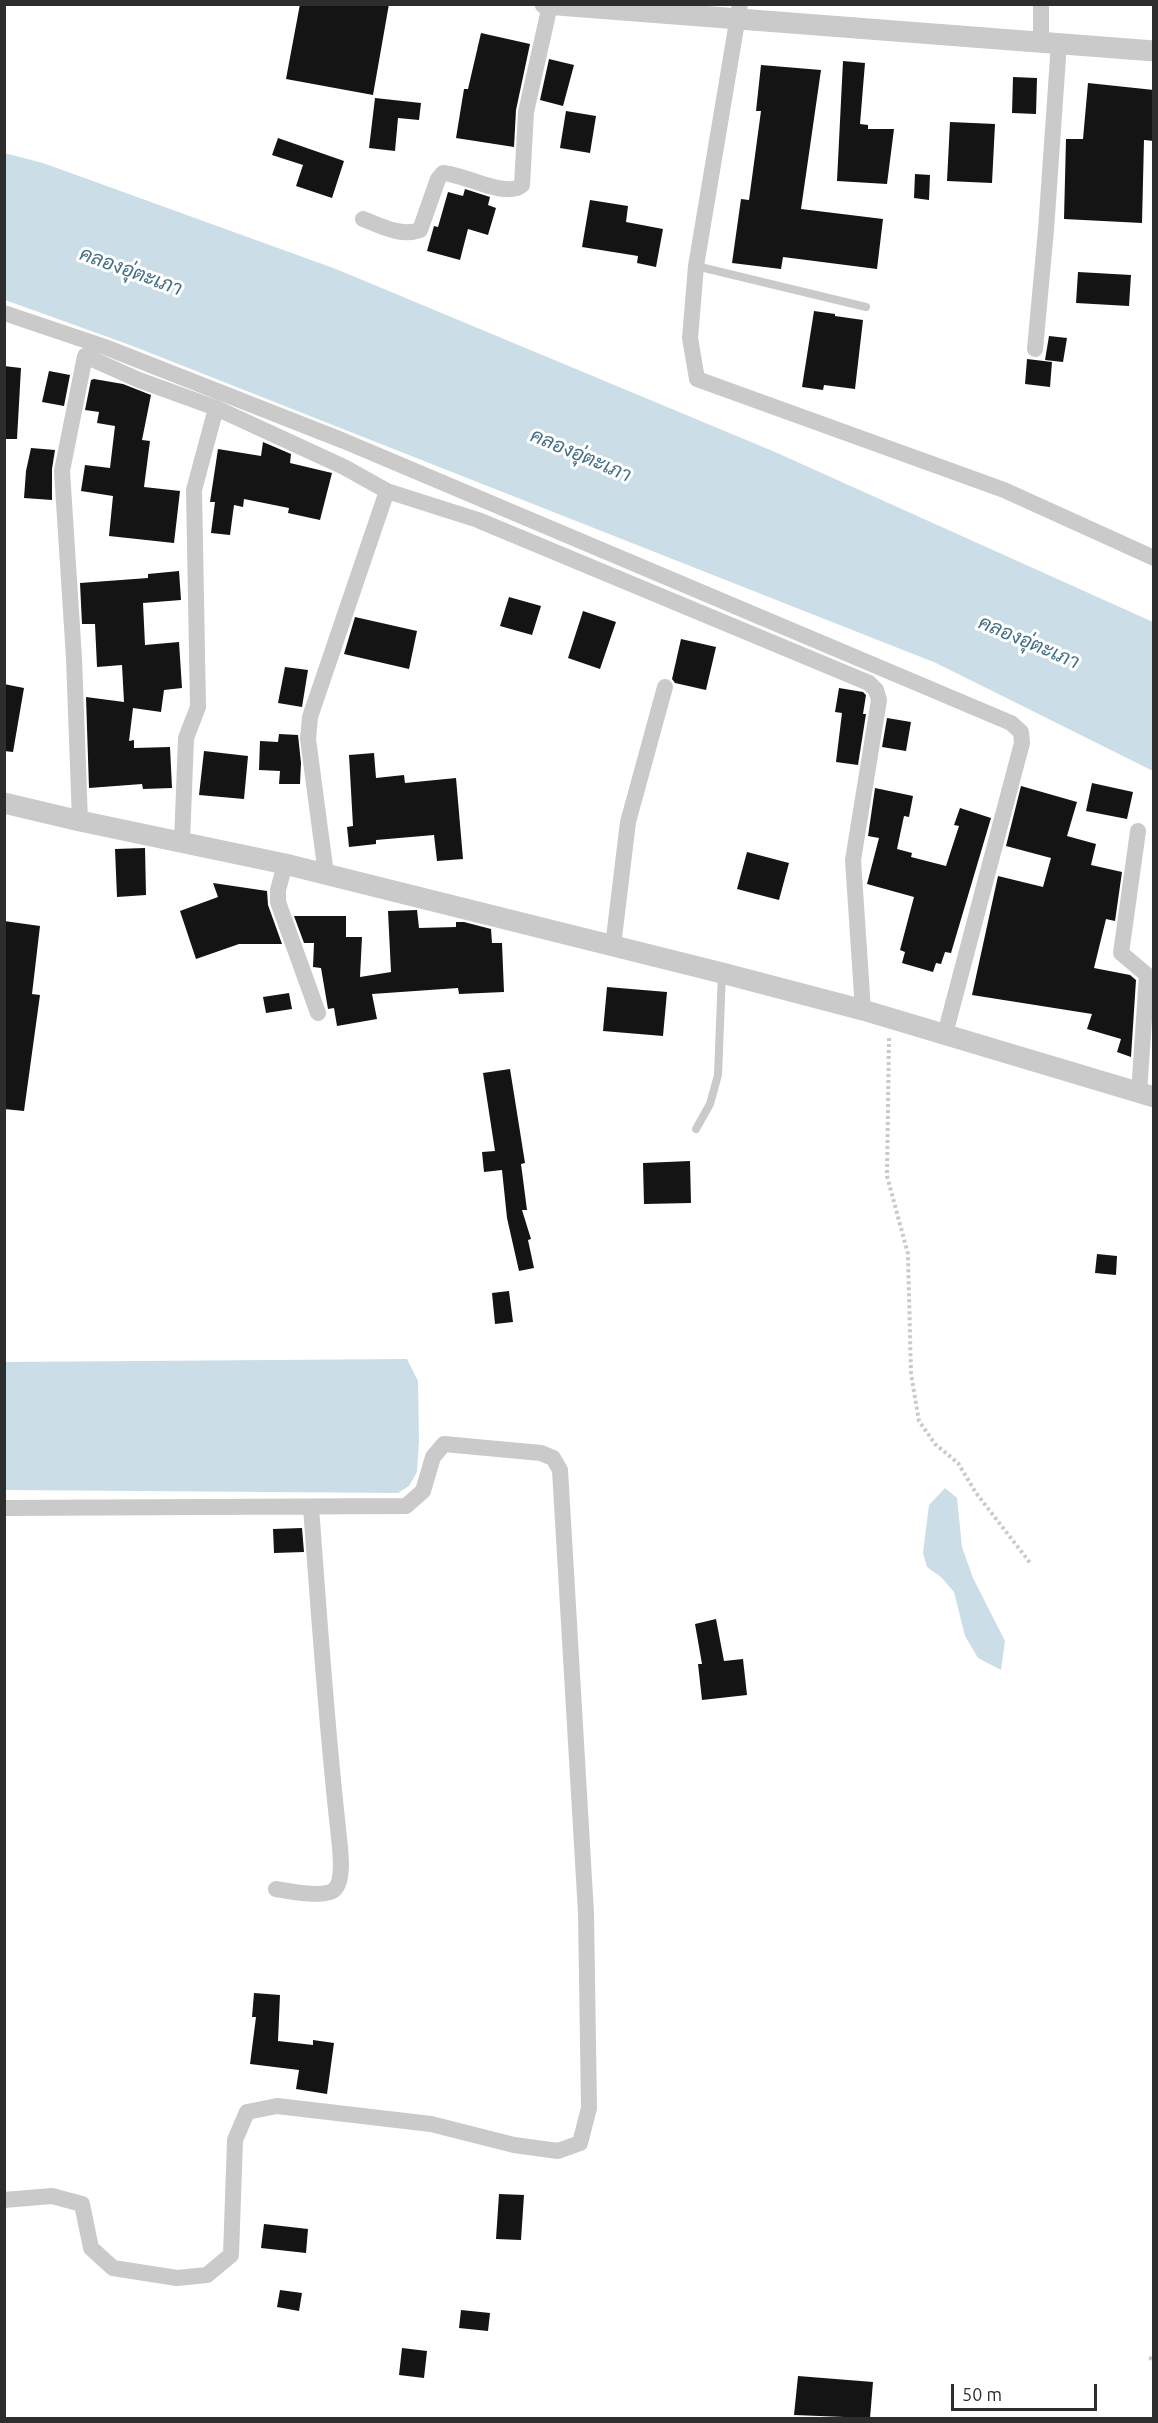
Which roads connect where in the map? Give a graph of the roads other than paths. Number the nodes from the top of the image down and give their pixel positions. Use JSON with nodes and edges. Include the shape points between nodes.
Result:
{"nodes":[{"id":1,"x":1041,"y":4,"type":"edge"},
{"id":2,"x":548,"y":5,"type":"edge"},
{"id":3,"x":740,"y":11,"type":"edge"},
{"id":4,"x":1050,"y":43,"type":"junction"},
{"id":5,"x":1154,"y":51,"type":"edge"},
{"id":6,"x":363,"y":219,"type":"dead end"},
{"id":7,"x":696,"y":266,"type":"junction"},
{"id":8,"x":866,"y":307,"type":"dead end"},
{"id":9,"x":4,"y":313,"type":"edge"},
{"id":10,"x":1035,"y":349,"type":"dead end"},
{"id":11,"x":216,"y":408,"type":"junction"},
{"id":12,"x":387,"y":491,"type":"junction"},
{"id":13,"x":1154,"y":558,"type":"edge"},
{"id":14,"x":665,"y":687,"type":"dead end"},
{"id":15,"x":4,"y":803,"type":"edge"},
{"id":16,"x":80,"y":821,"type":"junction"},
{"id":17,"x":1138,"y":831,"type":"dead end"},
{"id":18,"x":182,"y":842,"type":"junction"},
{"id":19,"x":285,"y":864,"type":"junction"},
{"id":20,"x":326,"y":874,"type":"junction"},
{"id":21,"x":613,"y":946,"type":"junction"},
{"id":22,"x":722,"y":974,"type":"junction"},
{"id":23,"x":863,"y":1010,"type":"junction"},
{"id":24,"x":318,"y":1013,"type":"dead end"},
{"id":25,"x":945,"y":1034,"type":"junction"},
{"id":26,"x":1146,"y":1095,"type":"edge"},
{"id":27,"x":696,"y":1129,"type":"dead end"},
{"id":28,"x":311,"y":1506,"type":"junction"},
{"id":29,"x":4,"y":1508,"type":"edge"},
{"id":30,"x":276,"y":1889,"type":"dead end"},
{"id":31,"x":4,"y":2200,"type":"edge"}],
"edges":[{"from":1,"to":4,"type":"street"},
{"from":2,"to":3,"type":"street"},
{"from":2,"to":6,"type":"street","via":[[526,112],[522,185],[507,190],[443,173],[420,230],[398,232]]},
{"from":3,"to":4,"type":"street"},
{"from":3,"to":7,"type":"street"},
{"from":4,"to":5,"type":"street"},
{"from":4,"to":10,"type":"street","via":[[1046,230]]},
{"from":7,"to":8,"type":"lane"},
{"from":7,"to":13,"type":"street","via":[[690,338],[697,379],[1004,490]]},
{"from":9,"to":25,"type":"street","via":[[105,347],[344,441],[1011,723],[1021,732],[1022,743]]},
{"from":11,"to":12,"type":"street"},
{"from":11,"to":16,"type":"street","via":[[85,356],[62,471]]},
{"from":11,"to":18,"type":"street","via":[[194,490],[198,707],[186,738]]},
{"from":12,"to":20,"type":"street","via":[[310,717],[308,739]]},
{"from":12,"to":23,"type":"street","via":[[478,520],[869,683],[876,690],[879,700],[853,860]]},
{"from":14,"to":21,"type":"street","via":[[628,822]]},
{"from":15,"to":16,"type":"street"},
{"from":16,"to":18,"type":"street"},
{"from":17,"to":26,"type":"street","via":[[1121,953],[1147,975]]},
{"from":18,"to":19,"type":"street"},
{"from":19,"to":20,"type":"street"},
{"from":19,"to":24,"type":"street","via":[[278,902]]},
{"from":20,"to":21,"type":"street"},
{"from":21,"to":22,"type":"street"},
{"from":22,"to":23,"type":"street"},
{"from":22,"to":27,"type":"lane","via":[[718,1075],[710,1104]]},
{"from":23,"to":25,"type":"street"},
{"from":25,"to":26,"type":"street"},
{"from":28,"to":29,"type":"street"},
{"from":28,"to":30,"type":"street","via":[[342,1863],[334,1891]]},
{"from":28,"to":31,"type":"street","via":[[406,1506],[423,1491],[433,1457],[444,1444],[541,1453],[553,1458],[560,1470],[586,1913],[589,2108],[580,2143],[558,2151],[514,2145],[419,2122],[277,2106],[247,2112],[235,2140],[231,2255],[207,2275],[177,2278],[113,2268],[91,2248],[82,2204],[52,2196]]}]}
